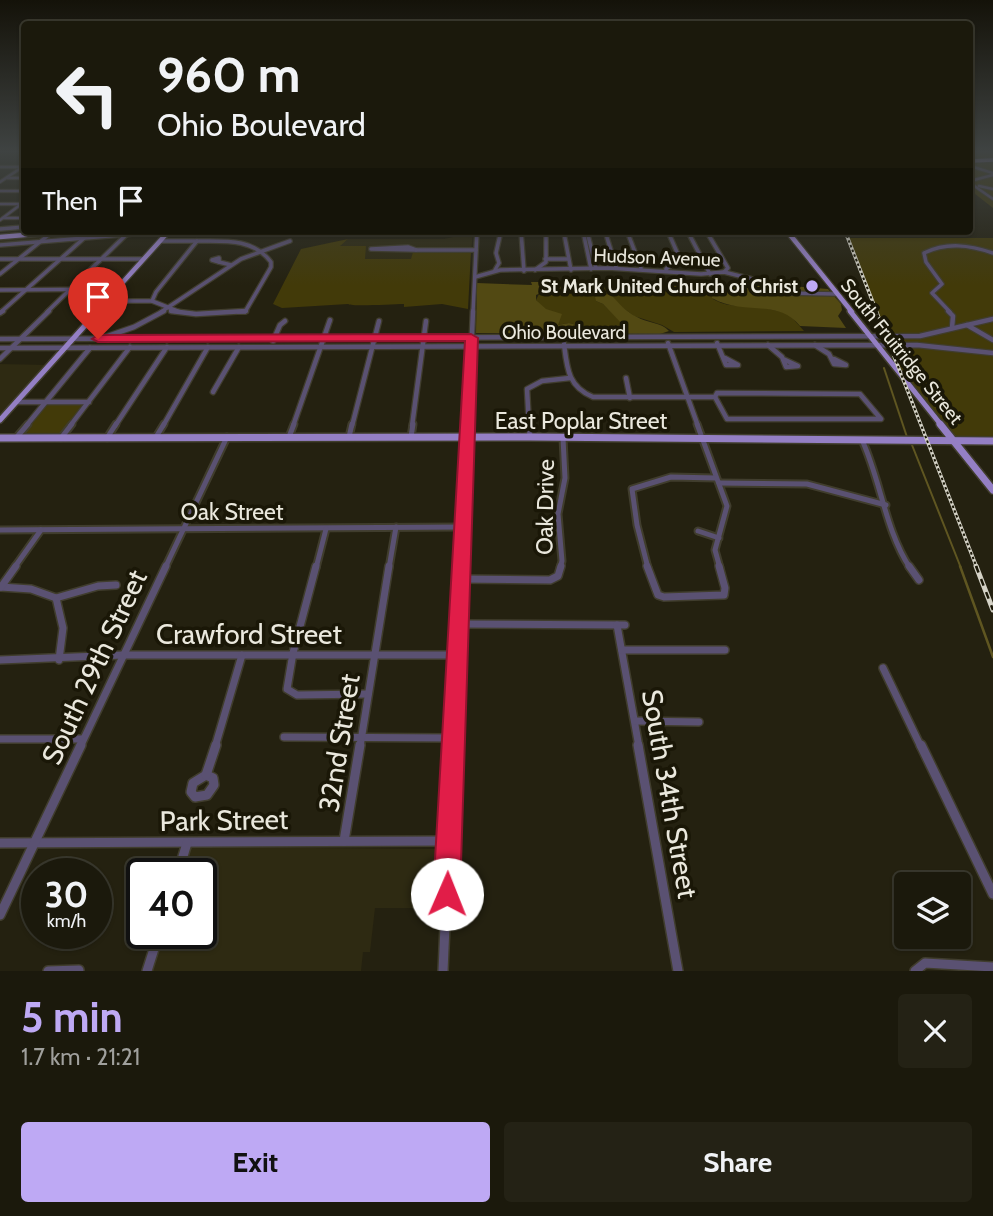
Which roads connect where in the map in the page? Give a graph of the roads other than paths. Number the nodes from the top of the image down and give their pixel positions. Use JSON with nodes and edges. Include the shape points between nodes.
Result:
{"nodes":[{"id":1,"x":21,"y":203,"type":"edge"},
{"id":2,"x":0,"y":204,"type":"edge"},
{"id":3,"x":21,"y":205,"type":"edge"},
{"id":4,"x":1,"y":218,"type":"edge"},
{"id":5,"x":21,"y":218,"type":"edge"},
{"id":6,"x":21,"y":227,"type":"edge"},
{"id":7,"x":0,"y":229,"type":"edge"},
{"id":8,"x":21,"y":235,"type":"edge"},
{"id":9,"x":45,"y":235,"type":"edge"},
{"id":10,"x":87,"y":235,"type":"edge"},
{"id":11,"x":110,"y":235,"type":"edge"},
{"id":12,"x":126,"y":235,"type":"edge"},
{"id":13,"x":165,"y":235,"type":"edge"},
{"id":14,"x":477,"y":235,"type":"edge"},
{"id":15,"x":500,"y":235,"type":"edge"},
{"id":16,"x":521,"y":235,"type":"edge"},
{"id":17,"x":546,"y":235,"type":"edge"},
{"id":18,"x":564,"y":235,"type":"edge"},
{"id":19,"x":586,"y":235,"type":"edge"},
{"id":20,"x":606,"y":235,"type":"edge"},
{"id":21,"x":629,"y":235,"type":"edge"},
{"id":22,"x":670,"y":235,"type":"edge"},
{"id":23,"x":690,"y":235,"type":"edge"},
{"id":24,"x":709,"y":235,"type":"edge"},
{"id":25,"x":790,"y":235,"type":"edge"},
{"id":26,"x":84,"y":238,"type":"junction"},
{"id":27,"x":0,"y":241,"type":"edge"},
{"id":28,"x":160,"y":241,"type":"junction"},
{"id":29,"x":197,"y":241,"type":"junction"},
{"id":30,"x":290,"y":241,"type":"dead end"},
{"id":31,"x":40,"y":242,"type":"junction"},
{"id":32,"x":416,"y":250,"type":"junction"},
{"id":33,"x":476,"y":250,"type":"junction"},
{"id":34,"x":261,"y":251,"type":"junction"},
{"id":35,"x":993,"y":253,"type":"edge"},
{"id":36,"x":0,"y":259,"type":"edge"},
{"id":37,"x":18,"y":259,"type":"junction"},
{"id":38,"x":60,"y":259,"type":"junction"},
{"id":39,"x":102,"y":259,"type":"junction"},
{"id":40,"x":144,"y":259,"type":"junction"},
{"id":41,"x":568,"y":259,"type":"junction"},
{"id":42,"x":546,"y":261,"type":"junction"},
{"id":43,"x":219,"y":262,"type":"dead end"},
{"id":44,"x":499,"y":263,"type":"junction"},
{"id":45,"x":678,"y":263,"type":"junction"},
{"id":46,"x":231,"y":265,"type":"junction"},
{"id":47,"x":616,"y":267,"type":"junction"},
{"id":48,"x":594,"y":268,"type":"junction"},
{"id":49,"x":641,"y":268,"type":"junction"},
{"id":50,"x":663,"y":269,"type":"junction"},
{"id":51,"x":512,"y":270,"type":"junction"},
{"id":52,"x":563,"y":270,"type":"junction"},
{"id":53,"x":571,"y":270,"type":"junction"},
{"id":54,"x":494,"y":271,"type":"junction"},
{"id":55,"x":524,"y":271,"type":"junction"},
{"id":56,"x":530,"y":271,"type":"junction"},
{"id":57,"x":724,"y":272,"type":"junction"},
{"id":58,"x":693,"y":273,"type":"junction"},
{"id":59,"x":0,"y":274,"type":"edge"},
{"id":60,"x":710,"y":274,"type":"junction"},
{"id":61,"x":475,"y":277,"type":"junction"},
{"id":62,"x":0,"y":289,"type":"edge"},
{"id":63,"x":26,"y":289,"type":"junction"},
{"id":64,"x":71,"y":289,"type":"junction"},
{"id":65,"x":117,"y":289,"type":"junction"},
{"id":66,"x":836,"y":294,"type":"junction"},
{"id":67,"x":152,"y":301,"type":"junction"},
{"id":68,"x":106,"y":302,"type":"junction"},
{"id":69,"x":167,"y":309,"type":"junction"},
{"id":70,"x":0,"y":313,"type":"edge"},
{"id":71,"x":991,"y":318,"type":"edge"},
{"id":72,"x":330,"y":320,"type":"dead end"},
{"id":73,"x":285,"y":321,"type":"dead end"},
{"id":74,"x":379,"y":321,"type":"dead end"},
{"id":75,"x":426,"y":321,"type":"dead end"},
{"id":76,"x":967,"y":325,"type":"junction"},
{"id":77,"x":134,"y":327,"type":"junction"},
{"id":78,"x":952,"y":328,"type":"junction"},
{"id":79,"x":563,"y":337,"type":"junction"},
{"id":80,"x":611,"y":337,"type":"junction"},
{"id":81,"x":665,"y":337,"type":"junction"},
{"id":82,"x":714,"y":337,"type":"junction"},
{"id":83,"x":762,"y":337,"type":"junction"},
{"id":84,"x":811,"y":337,"type":"junction"},
{"id":85,"x":869,"y":337,"type":"junction"},
{"id":86,"x":274,"y":338,"type":"junction"},
{"id":87,"x":324,"y":338,"type":"junction"},
{"id":88,"x":374,"y":338,"type":"junction"},
{"id":89,"x":424,"y":338,"type":"junction"},
{"id":90,"x":471,"y":338,"type":"junction"},
{"id":91,"x":518,"y":338,"type":"junction"},
{"id":92,"x":0,"y":339,"type":"edge"},
{"id":93,"x":21,"y":339,"type":"junction"},
{"id":94,"x":72,"y":339,"type":"junction"},
{"id":95,"x":98,"y":339,"type":"junction"},
{"id":96,"x":125,"y":339,"type":"junction"},
{"id":97,"x":173,"y":339,"type":"junction"},
{"id":98,"x":224,"y":339,"type":"junction"},
{"id":99,"x":993,"y":340,"type":"edge"},
{"id":100,"x":767,"y":345,"type":"junction"},
{"id":101,"x":816,"y":345,"type":"junction"},
{"id":102,"x":876,"y":345,"type":"junction"},
{"id":103,"x":471,"y":346,"type":"junction"},
{"id":104,"x":519,"y":346,"type":"junction"},
{"id":105,"x":564,"y":346,"type":"junction"},
{"id":106,"x":612,"y":346,"type":"junction"},
{"id":107,"x":668,"y":346,"type":"junction"},
{"id":108,"x":718,"y":346,"type":"junction"},
{"id":109,"x":130,"y":347,"type":"junction"},
{"id":110,"x":167,"y":347,"type":"junction"},
{"id":111,"x":208,"y":347,"type":"junction"},
{"id":112,"x":219,"y":347,"type":"junction"},
{"id":113,"x":239,"y":347,"type":"junction"},
{"id":114,"x":270,"y":347,"type":"junction"},
{"id":115,"x":321,"y":347,"type":"junction"},
{"id":116,"x":372,"y":347,"type":"junction"},
{"id":117,"x":423,"y":347,"type":"junction"},
{"id":118,"x":0,"y":348,"type":"edge"},
{"id":119,"x":12,"y":348,"type":"junction"},
{"id":120,"x":65,"y":348,"type":"junction"},
{"id":121,"x":90,"y":348,"type":"junction"},
{"id":122,"x":118,"y":348,"type":"junction"},
{"id":123,"x":993,"y":353,"type":"edge"},
{"id":124,"x":725,"y":358,"type":"dead end"},
{"id":125,"x":0,"y":359,"type":"edge"},
{"id":126,"x":783,"y":359,"type":"dead end"},
{"id":127,"x":834,"y":359,"type":"dead end"},
{"id":128,"x":570,"y":378,"type":"junction"},
{"id":129,"x":626,"y":378,"type":"dead end"},
{"id":130,"x":213,"y":392,"type":"dead end"},
{"id":131,"x":688,"y":397,"type":"junction"},
{"id":132,"x":715,"y":397,"type":"junction"},
{"id":133,"x":631,"y":398,"type":"junction"},
{"id":134,"x":16,"y":402,"type":"junction"},
{"id":135,"x":45,"y":402,"type":"junction"},
{"id":136,"x":89,"y":402,"type":"junction"},
{"id":137,"x":0,"y":420,"type":"edge"},
{"id":138,"x":156,"y":437,"type":"junction"},
{"id":139,"x":226,"y":437,"type":"junction"},
{"id":140,"x":289,"y":437,"type":"junction"},
{"id":141,"x":349,"y":437,"type":"junction"},
{"id":142,"x":411,"y":437,"type":"junction"},
{"id":143,"x":468,"y":437,"type":"junction"},
{"id":144,"x":530,"y":437,"type":"junction"},
{"id":145,"x":0,"y":438,"type":"edge"},
{"id":146,"x":16,"y":438,"type":"junction"},
{"id":147,"x":61,"y":438,"type":"junction"},
{"id":148,"x":107,"y":438,"type":"junction"},
{"id":149,"x":563,"y":438,"type":"junction"},
{"id":150,"x":703,"y":439,"type":"junction"},
{"id":151,"x":862,"y":440,"type":"junction"},
{"id":152,"x":953,"y":441,"type":"junction"},
{"id":153,"x":993,"y":441,"type":"edge"},
{"id":154,"x":717,"y":480,"type":"junction"},
{"id":155,"x":993,"y":490,"type":"edge"},
{"id":156,"x":886,"y":505,"type":"junction"},
{"id":157,"x":396,"y":527,"type":"junction"},
{"id":158,"x":464,"y":527,"type":"junction"},
{"id":159,"x":326,"y":528,"type":"junction"},
{"id":160,"x":0,"y":530,"type":"edge"},
{"id":161,"x":41,"y":530,"type":"junction"},
{"id":162,"x":183,"y":530,"type":"junction"},
{"id":163,"x":698,"y":531,"type":"dead end"},
{"id":164,"x":719,"y":538,"type":"junction"},
{"id":165,"x":460,"y":579,"type":"junction"},
{"id":166,"x":919,"y":580,"type":"dead end"},
{"id":167,"x":116,"y":585,"type":"dead end"},
{"id":168,"x":1,"y":587,"type":"edge"},
{"id":169,"x":56,"y":598,"type":"junction"},
{"id":170,"x":458,"y":624,"type":"junction"},
{"id":171,"x":621,"y":625,"type":"joint"},
{"id":172,"x":622,"y":650,"type":"junction"},
{"id":173,"x":725,"y":650,"type":"dead end"},
{"id":174,"x":293,"y":653,"type":"junction"},
{"id":175,"x":123,"y":655,"type":"junction"},
{"id":176,"x":242,"y":655,"type":"junction"},
{"id":177,"x":375,"y":655,"type":"junction"},
{"id":178,"x":456,"y":655,"type":"junction"},
{"id":179,"x":0,"y":660,"type":"edge"},
{"id":180,"x":59,"y":660,"type":"junction"},
{"id":181,"x":883,"y":668,"type":"dead end"},
{"id":182,"x":368,"y":694,"type":"junction"},
{"id":183,"x":635,"y":721,"type":"junction"},
{"id":184,"x":699,"y":722,"type":"dead end"},
{"id":185,"x":284,"y":737,"type":"dead end"},
{"id":186,"x":360,"y":737,"type":"junction"},
{"id":187,"x":453,"y":738,"type":"junction"},
{"id":188,"x":82,"y":739,"type":"junction"},
{"id":189,"x":0,"y":740,"type":"edge"},
{"id":190,"x":206,"y":775,"type":"dead end"},
{"id":191,"x":344,"y":841,"type":"junction"},
{"id":192,"x":448,"y":841,"type":"junction"},
{"id":193,"x":0,"y":843,"type":"edge"},
{"id":194,"x":34,"y":843,"type":"junction"},
{"id":195,"x":187,"y":843,"type":"junction"},
{"id":196,"x":182,"y":858,"type":"edge"},
{"id":197,"x":993,"y":894,"type":"edge"},
{"id":198,"x":0,"y":915,"type":"edge"},
{"id":199,"x":154,"y":949,"type":"edge"},
{"id":200,"x":993,"y":967,"type":"edge"},
{"id":201,"x":79,"y":970,"type":"edge"},
{"id":202,"x":915,"y":970,"type":"edge"},
{"id":203,"x":48,"y":971,"type":"edge"},
{"id":204,"x":147,"y":971,"type":"edge"},
{"id":205,"x":443,"y":971,"type":"edge"},
{"id":206,"x":678,"y":971,"type":"edge"}],
"edges":[{"from":1,"to":2,"type":"street"},
{"from":3,"to":4,"type":"street"},
{"from":4,"to":5,"type":"street"},
{"from":6,"to":7,"type":"street"},
{"from":8,"to":27,"type":"main road"},
{"from":9,"to":31,"type":"street"},
{"from":10,"to":26,"type":"street"},
{"from":11,"to":26,"type":"street"},
{"from":12,"to":39,"type":"street"},
{"from":13,"to":28,"type":"main road"},
{"from":14,"to":33,"type":"street"},
{"from":15,"to":44,"type":"street"},
{"from":16,"to":55,"type":"street"},
{"from":17,"to":42,"type":"street"},
{"from":18,"to":41,"type":"street"},
{"from":19,"to":48,"type":"street"},
{"from":20,"to":47,"type":"street"},
{"from":21,"to":49,"type":"street"},
{"from":22,"to":45,"type":"street"},
{"from":23,"to":60,"type":"street"},
{"from":24,"to":57,"type":"street","via":[[728,268]]},
{"from":25,"to":66,"type":"main road","name":"South Fruitridge Street"},
{"from":26,"to":31,"type":"street"},
{"from":26,"to":38,"type":"street"},
{"from":27,"to":31,"type":"street"},
{"from":28,"to":29,"type":"street"},
{"from":28,"to":40,"type":"main road"},
{"from":29,"to":34,"type":"street","via":[[244,243]]},
{"from":29,"to":67,"type":"street"},
{"from":30,"to":34,"type":"street"},
{"from":31,"to":37,"type":"street"},
{"from":32,"to":32,"type":"street","via":[[397,247],[371,249],[374,251]]},
{"from":32,"to":33,"type":"street"},
{"from":33,"to":61,"type":"street"},
{"from":34,"to":46,"type":"street"},
{"from":34,"to":69,"type":"street","via":[[271,267],[245,313]]},
{"from":35,"to":78,"type":"street","via":[[955,245],[924,253],[926,264],[941,279],[942,284],[932,293],[953,316]]},
{"from":36,"to":37,"type":"street"},
{"from":37,"to":38,"type":"street"},
{"from":37,"to":59,"type":"street"},
{"from":38,"to":39,"type":"street"},
{"from":38,"to":63,"type":"street"},
{"from":39,"to":40,"type":"street"},
{"from":39,"to":64,"type":"street"},
{"from":40,"to":65,"type":"main road"},
{"from":41,"to":42,"type":"street"},
{"from":41,"to":53,"type":"street"},
{"from":42,"to":52,"type":"street"},
{"from":42,"to":56,"type":"street"},
{"from":43,"to":46,"type":"street"},
{"from":44,"to":51,"type":"street"},
{"from":44,"to":54,"type":"street"},
{"from":45,"to":50,"type":"street"},
{"from":45,"to":58,"type":"street"},
{"from":46,"to":69,"type":"street"},
{"from":47,"to":48,"type":"street","name":"Hudson Avenue"},
{"from":47,"to":49,"type":"street","name":"Hudson Avenue"},
{"from":48,"to":53,"type":"street","name":"Hudson Avenue"},
{"from":49,"to":50,"type":"street","name":"Hudson Avenue"},
{"from":50,"to":58,"type":"street","name":"Hudson Avenue"},
{"from":51,"to":54,"type":"street","name":"Hudson Avenue"},
{"from":51,"to":55,"type":"street","name":"Hudson Avenue"},
{"from":52,"to":53,"type":"street","name":"Hudson Avenue"},
{"from":52,"to":56,"type":"street","name":"Hudson Avenue"},
{"from":54,"to":61,"type":"street","name":"Hudson Avenue"},
{"from":55,"to":56,"type":"street","name":"Hudson Avenue"},
{"from":57,"to":60,"type":"street","name":"Hudson Avenue"},
{"from":57,"to":66,"type":"street","name":"Hudson Avenue","via":[[784,293]]},
{"from":58,"to":60,"type":"street","name":"Hudson Avenue"},
{"from":61,"to":90,"type":"street"},
{"from":62,"to":63,"type":"street"},
{"from":63,"to":64,"type":"street"},
{"from":63,"to":70,"type":"street"},
{"from":64,"to":65,"type":"street"},
{"from":64,"to":93,"type":"street"},
{"from":65,"to":68,"type":"main road"},
{"from":66,"to":85,"type":"main road","name":"South Fruitridge Street"},
{"from":67,"to":68,"type":"street"},
{"from":67,"to":69,"type":"street"},
{"from":68,"to":94,"type":"main road"},
{"from":69,"to":77,"type":"street"},
{"from":71,"to":76,"type":"street"},
{"from":72,"to":87,"type":"street"},
{"from":73,"to":86,"type":"street"},
{"from":74,"to":88,"type":"street"},
{"from":75,"to":89,"type":"street"},
{"from":76,"to":78,"type":"street","name":"Ohio Boulevard"},
{"from":76,"to":99,"type":"street"},
{"from":77,"to":95,"type":"street"},
{"from":77,"to":96,"type":"street"},
{"from":78,"to":85,"type":"street","name":"Ohio Boulevard","via":[[920,336]]},
{"from":79,"to":80,"type":"street","name":"Ohio Boulevard"},
{"from":79,"to":91,"type":"street","name":"Ohio Boulevard"},
{"from":79,"to":105,"type":"street"},
{"from":80,"to":81,"type":"street","name":"Ohio Boulevard"},
{"from":80,"to":106,"type":"street"},
{"from":81,"to":82,"type":"street","name":"Ohio Boulevard"},
{"from":81,"to":107,"type":"street"},
{"from":82,"to":83,"type":"street","name":"Ohio Boulevard"},
{"from":82,"to":108,"type":"street"},
{"from":83,"to":84,"type":"street","name":"Ohio Boulevard"},
{"from":83,"to":100,"type":"street"},
{"from":84,"to":85,"type":"street","name":"Ohio Boulevard"},
{"from":84,"to":101,"type":"street"},
{"from":85,"to":102,"type":"main road","name":"South Fruitridge Street"},
{"from":86,"to":87,"type":"street","name":"Ohio Boulevard"},
{"from":86,"to":98,"type":"street","name":"Ohio Boulevard"},
{"from":86,"to":114,"type":"street"},
{"from":87,"to":88,"type":"street","name":"Ohio Boulevard"},
{"from":87,"to":115,"type":"street"},
{"from":88,"to":89,"type":"street","name":"Ohio Boulevard"},
{"from":88,"to":116,"type":"street"},
{"from":89,"to":90,"type":"street","name":"Ohio Boulevard"},
{"from":89,"to":117,"type":"street"},
{"from":90,"to":91,"type":"street","name":"Ohio Boulevard"},
{"from":90,"to":103,"type":"street"},
{"from":91,"to":104,"type":"street"},
{"from":92,"to":93,"type":"street","name":"Ohio Boulevard"},
{"from":93,"to":94,"type":"street","name":"Ohio Boulevard"},
{"from":93,"to":119,"type":"street"},
{"from":94,"to":95,"type":"street","name":"Ohio Boulevard"},
{"from":94,"to":120,"type":"main road"},
{"from":95,"to":96,"type":"street","name":"Ohio Boulevard"},
{"from":96,"to":97,"type":"street","name":"Ohio Boulevard"},
{"from":96,"to":122,"type":"street"},
{"from":97,"to":98,"type":"street","name":"Ohio Boulevard"},
{"from":97,"to":110,"type":"street"},
{"from":98,"to":112,"type":"street"},
{"from":100,"to":101,"type":"street","name":"Ohio Boulevard"},
{"from":100,"to":108,"type":"street","name":"Ohio Boulevard"},
{"from":100,"to":126,"type":"street"},
{"from":101,"to":102,"type":"street","name":"Ohio Boulevard"},
{"from":101,"to":127,"type":"street"},
{"from":102,"to":123,"type":"street","name":"Ohio Boulevard"},
{"from":102,"to":152,"type":"main road","name":"South Fruitridge Street"},
{"from":103,"to":104,"type":"street","name":"Ohio Boulevard"},
{"from":103,"to":117,"type":"street","name":"Ohio Boulevard"},
{"from":103,"to":143,"type":"street"},
{"from":104,"to":105,"type":"street","name":"Ohio Boulevard"},
{"from":105,"to":106,"type":"street","name":"Ohio Boulevard"},
{"from":105,"to":128,"type":"street"},
{"from":106,"to":107,"type":"street","name":"Ohio Boulevard"},
{"from":107,"to":108,"type":"street","name":"Ohio Boulevard"},
{"from":107,"to":131,"type":"street"},
{"from":108,"to":124,"type":"street"},
{"from":109,"to":110,"type":"street","name":"Ohio Boulevard"},
{"from":109,"to":122,"type":"street","name":"Ohio Boulevard"},
{"from":109,"to":136,"type":"street"},
{"from":110,"to":111,"type":"street","name":"Ohio Boulevard"},
{"from":110,"to":148,"type":"street"},
{"from":111,"to":112,"type":"street","name":"Ohio Boulevard"},
{"from":111,"to":138,"type":"street"},
{"from":112,"to":113,"type":"street","name":"Ohio Boulevard"},
{"from":113,"to":114,"type":"street","name":"Ohio Boulevard"},
{"from":113,"to":130,"type":"street"},
{"from":114,"to":115,"type":"street","name":"Ohio Boulevard"},
{"from":115,"to":116,"type":"street","name":"Ohio Boulevard"},
{"from":115,"to":140,"type":"street"},
{"from":116,"to":117,"type":"street","name":"Ohio Boulevard"},
{"from":116,"to":141,"type":"street"},
{"from":117,"to":142,"type":"street"},
{"from":118,"to":119,"type":"street","name":"Ohio Boulevard"},
{"from":119,"to":120,"type":"street","name":"Ohio Boulevard"},
{"from":119,"to":125,"type":"street"},
{"from":120,"to":121,"type":"street","name":"Ohio Boulevard"},
{"from":120,"to":134,"type":"main road"},
{"from":121,"to":122,"type":"street","name":"Ohio Boulevard"},
{"from":121,"to":135,"type":"street"},
{"from":128,"to":133,"type":"street","via":[[580,393]]},
{"from":128,"to":144,"type":"street","via":[[542,379],[527,388]]},
{"from":129,"to":133,"type":"street"},
{"from":131,"to":132,"type":"street"},
{"from":131,"to":133,"type":"street"},
{"from":131,"to":150,"type":"street"},
{"from":132,"to":132,"type":"street","via":[[727,419],[881,419],[860,394],[717,393]]},
{"from":134,"to":135,"type":"street"},
{"from":134,"to":137,"type":"main road"},
{"from":135,"to":136,"type":"street"},
{"from":135,"to":146,"type":"street"},
{"from":136,"to":147,"type":"street"},
{"from":138,"to":139,"type":"main road","name":"East Poplar Street"},
{"from":138,"to":148,"type":"main road","name":"East Poplar Street"},
{"from":139,"to":140,"type":"main road","name":"East Poplar Street"},
{"from":139,"to":162,"type":"street","name":"South 29th Street"},
{"from":140,"to":141,"type":"main road","name":"East Poplar Street"},
{"from":141,"to":142,"type":"main road","name":"East Poplar Street"},
{"from":142,"to":143,"type":"main road","name":"East Poplar Street"},
{"from":143,"to":144,"type":"main road","name":"East Poplar Street"},
{"from":143,"to":158,"type":"street"},
{"from":144,"to":149,"type":"main road","name":"East Poplar Street"},
{"from":145,"to":146,"type":"main road","name":"East Poplar Street"},
{"from":146,"to":147,"type":"main road","name":"East Poplar Street"},
{"from":147,"to":148,"type":"main road","name":"East Poplar Street"},
{"from":149,"to":150,"type":"main road","name":"East Poplar Street"},
{"from":149,"to":165,"type":"street","name":"Oak Drive","via":[[558,576],[550,580]]},
{"from":150,"to":151,"type":"main road","name":"East Poplar Street"},
{"from":150,"to":154,"type":"street"},
{"from":151,"to":152,"type":"main road","name":"East Poplar Street"},
{"from":151,"to":156,"type":"street"},
{"from":152,"to":153,"type":"main road","name":"East Poplar Street"},
{"from":152,"to":155,"type":"main road","name":"South Fruitridge Street"},
{"from":154,"to":156,"type":"street","via":[[807,484]]},
{"from":154,"to":164,"type":"street","via":[[727,506]]},
{"from":154,"to":164,"type":"street","via":[[671,477],[632,489],[642,553],[658,595],[724,595],[715,558]]},
{"from":156,"to":166,"type":"street","via":[[899,546]]},
{"from":157,"to":158,"type":"street","name":"Oak Street"},
{"from":157,"to":159,"type":"street","name":"Oak Street"},
{"from":157,"to":177,"type":"street","name":"32nd Street"},
{"from":158,"to":165,"type":"street"},
{"from":159,"to":162,"type":"street","name":"Oak Street"},
{"from":159,"to":174,"type":"street"},
{"from":160,"to":161,"type":"street","name":"Oak Street"},
{"from":161,"to":162,"type":"street","name":"Oak Street"},
{"from":161,"to":168,"type":"street"},
{"from":162,"to":175,"type":"street","name":"South 29th Street"},
{"from":163,"to":164,"type":"street"},
{"from":165,"to":170,"type":"street"},
{"from":167,"to":169,"type":"street"},
{"from":168,"to":169,"type":"street","via":[[31,589]]},
{"from":169,"to":180,"type":"street","via":[[63,626]]},
{"from":170,"to":171,"type":"street"},
{"from":170,"to":178,"type":"street"},
{"from":171,"to":172,"type":"street","name":"South 34th Street"},
{"from":172,"to":173,"type":"street"},
{"from":172,"to":183,"type":"street","name":"South 34th Street"},
{"from":174,"to":176,"type":"street","name":"Crawford Street"},
{"from":174,"to":177,"type":"street","name":"Crawford Street"},
{"from":174,"to":182,"type":"street","via":[[287,689],[291,692]]},
{"from":175,"to":176,"type":"street","name":"Crawford Street"},
{"from":175,"to":180,"type":"street","name":"Crawford Street"},
{"from":175,"to":188,"type":"street","name":"South 29th Street"},
{"from":176,"to":190,"type":"street"},
{"from":177,"to":178,"type":"street","name":"Crawford Street"},
{"from":177,"to":182,"type":"street","name":"32nd Street"},
{"from":178,"to":187,"type":"street"},
{"from":179,"to":180,"type":"street","name":"Crawford Street"},
{"from":181,"to":197,"type":"street"},
{"from":182,"to":186,"type":"street","name":"32nd Street"},
{"from":183,"to":184,"type":"street"},
{"from":183,"to":206,"type":"street","name":"South 34th Street"},
{"from":185,"to":186,"type":"street"},
{"from":186,"to":187,"type":"street"},
{"from":186,"to":191,"type":"street","name":"32nd Street"},
{"from":187,"to":192,"type":"street"},
{"from":188,"to":189,"type":"street"},
{"from":188,"to":194,"type":"street","name":"South 29th Street"},
{"from":191,"to":192,"type":"street","name":"Park Street"},
{"from":191,"to":195,"type":"street","name":"Park Street"},
{"from":192,"to":205,"type":"street"},
{"from":193,"to":194,"type":"street","name":"Park Street"},
{"from":194,"to":195,"type":"street","name":"Park Street"},
{"from":194,"to":198,"type":"street","name":"South 29th Street"},
{"from":195,"to":196,"type":"street"},
{"from":199,"to":204,"type":"street"},
{"from":200,"to":202,"type":"street","via":[[925,963]]},
{"from":201,"to":203,"type":"street"}]}
